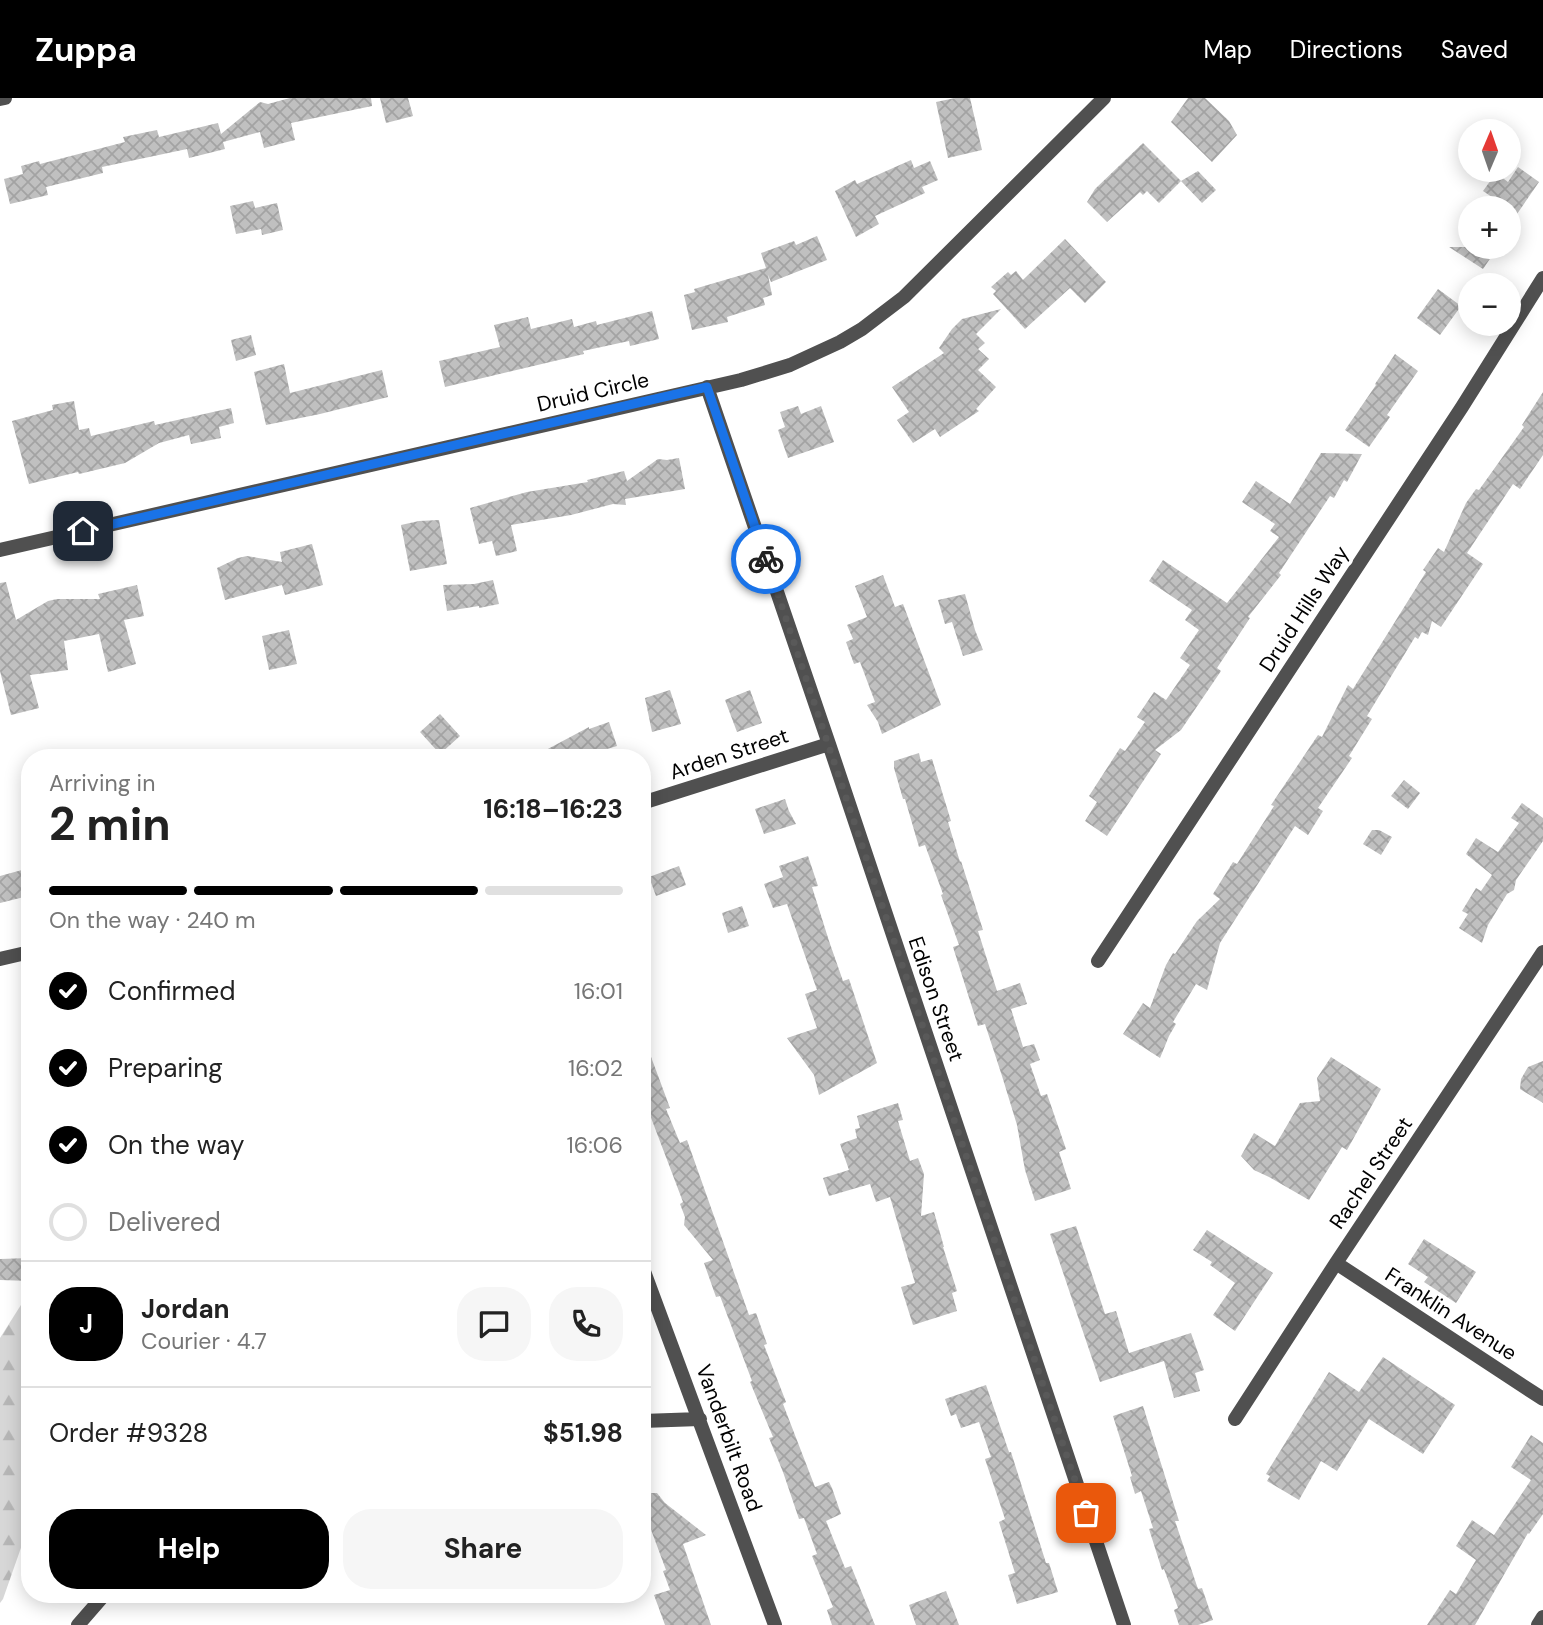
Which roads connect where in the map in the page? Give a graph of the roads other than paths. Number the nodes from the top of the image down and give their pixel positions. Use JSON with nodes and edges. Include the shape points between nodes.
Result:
{"nodes":[{"id":1,"x":5,"y":98,"type":"edge"},
{"id":2,"x":1104,"y":98,"type":"edge"},
{"id":3,"x":0,"y":99,"type":"edge"},
{"id":4,"x":1543,"y":278,"type":"edge"},
{"id":5,"x":707,"y":387,"type":"junction"},
{"id":6,"x":0,"y":550,"type":"edge"},
{"id":7,"x":829,"y":744,"type":"junction"},
{"id":8,"x":651,"y":800,"type":"edge"},
{"id":9,"x":1543,"y":952,"type":"edge"},
{"id":10,"x":21,"y":954,"type":"edge"},
{"id":11,"x":0,"y":959,"type":"edge"},
{"id":12,"x":1098,"y":961,"type":"dead end"},
{"id":13,"x":1336,"y":1263,"type":"junction"},
{"id":14,"x":651,"y":1289,"type":"edge"},
{"id":15,"x":1543,"y":1399,"type":"edge"},
{"id":16,"x":700,"y":1419,"type":"junction"},
{"id":17,"x":1235,"y":1419,"type":"dead end"},
{"id":18,"x":651,"y":1421,"type":"edge"},
{"id":19,"x":97,"y":1603,"type":"edge"},
{"id":20,"x":1543,"y":1617,"type":"edge"},
{"id":21,"x":78,"y":1625,"type":"edge"},
{"id":22,"x":775,"y":1625,"type":"edge"},
{"id":23,"x":1124,"y":1625,"type":"edge"},
{"id":24,"x":1538,"y":1625,"type":"edge"}],
"edges":[{"from":1,"to":3,"type":"street"},
{"from":2,"to":5,"type":"street","name":"Druid Circle","via":[[904,297],[862,329],[790,365]]},
{"from":4,"to":12,"type":"street","name":"Druid Hills Way"},
{"from":5,"to":6,"type":"street","name":"Druid Circle"},
{"from":5,"to":7,"type":"street","name":"Edison Street"},
{"from":7,"to":8,"type":"street","name":"Arden Street"},
{"from":7,"to":23,"type":"street","name":"Edison Street"},
{"from":9,"to":13,"type":"street","name":"Rachel Street"},
{"from":10,"to":11,"type":"street"},
{"from":13,"to":15,"type":"street","name":"Franklin Avenue"},
{"from":13,"to":17,"type":"street","name":"Rachel Street"},
{"from":14,"to":16,"type":"street","name":"Vanderbilt Road"},
{"from":16,"to":18,"type":"street"},
{"from":16,"to":22,"type":"street","name":"Vanderbilt Road"},
{"from":19,"to":21,"type":"street"},
{"from":20,"to":24,"type":"street"}]}
